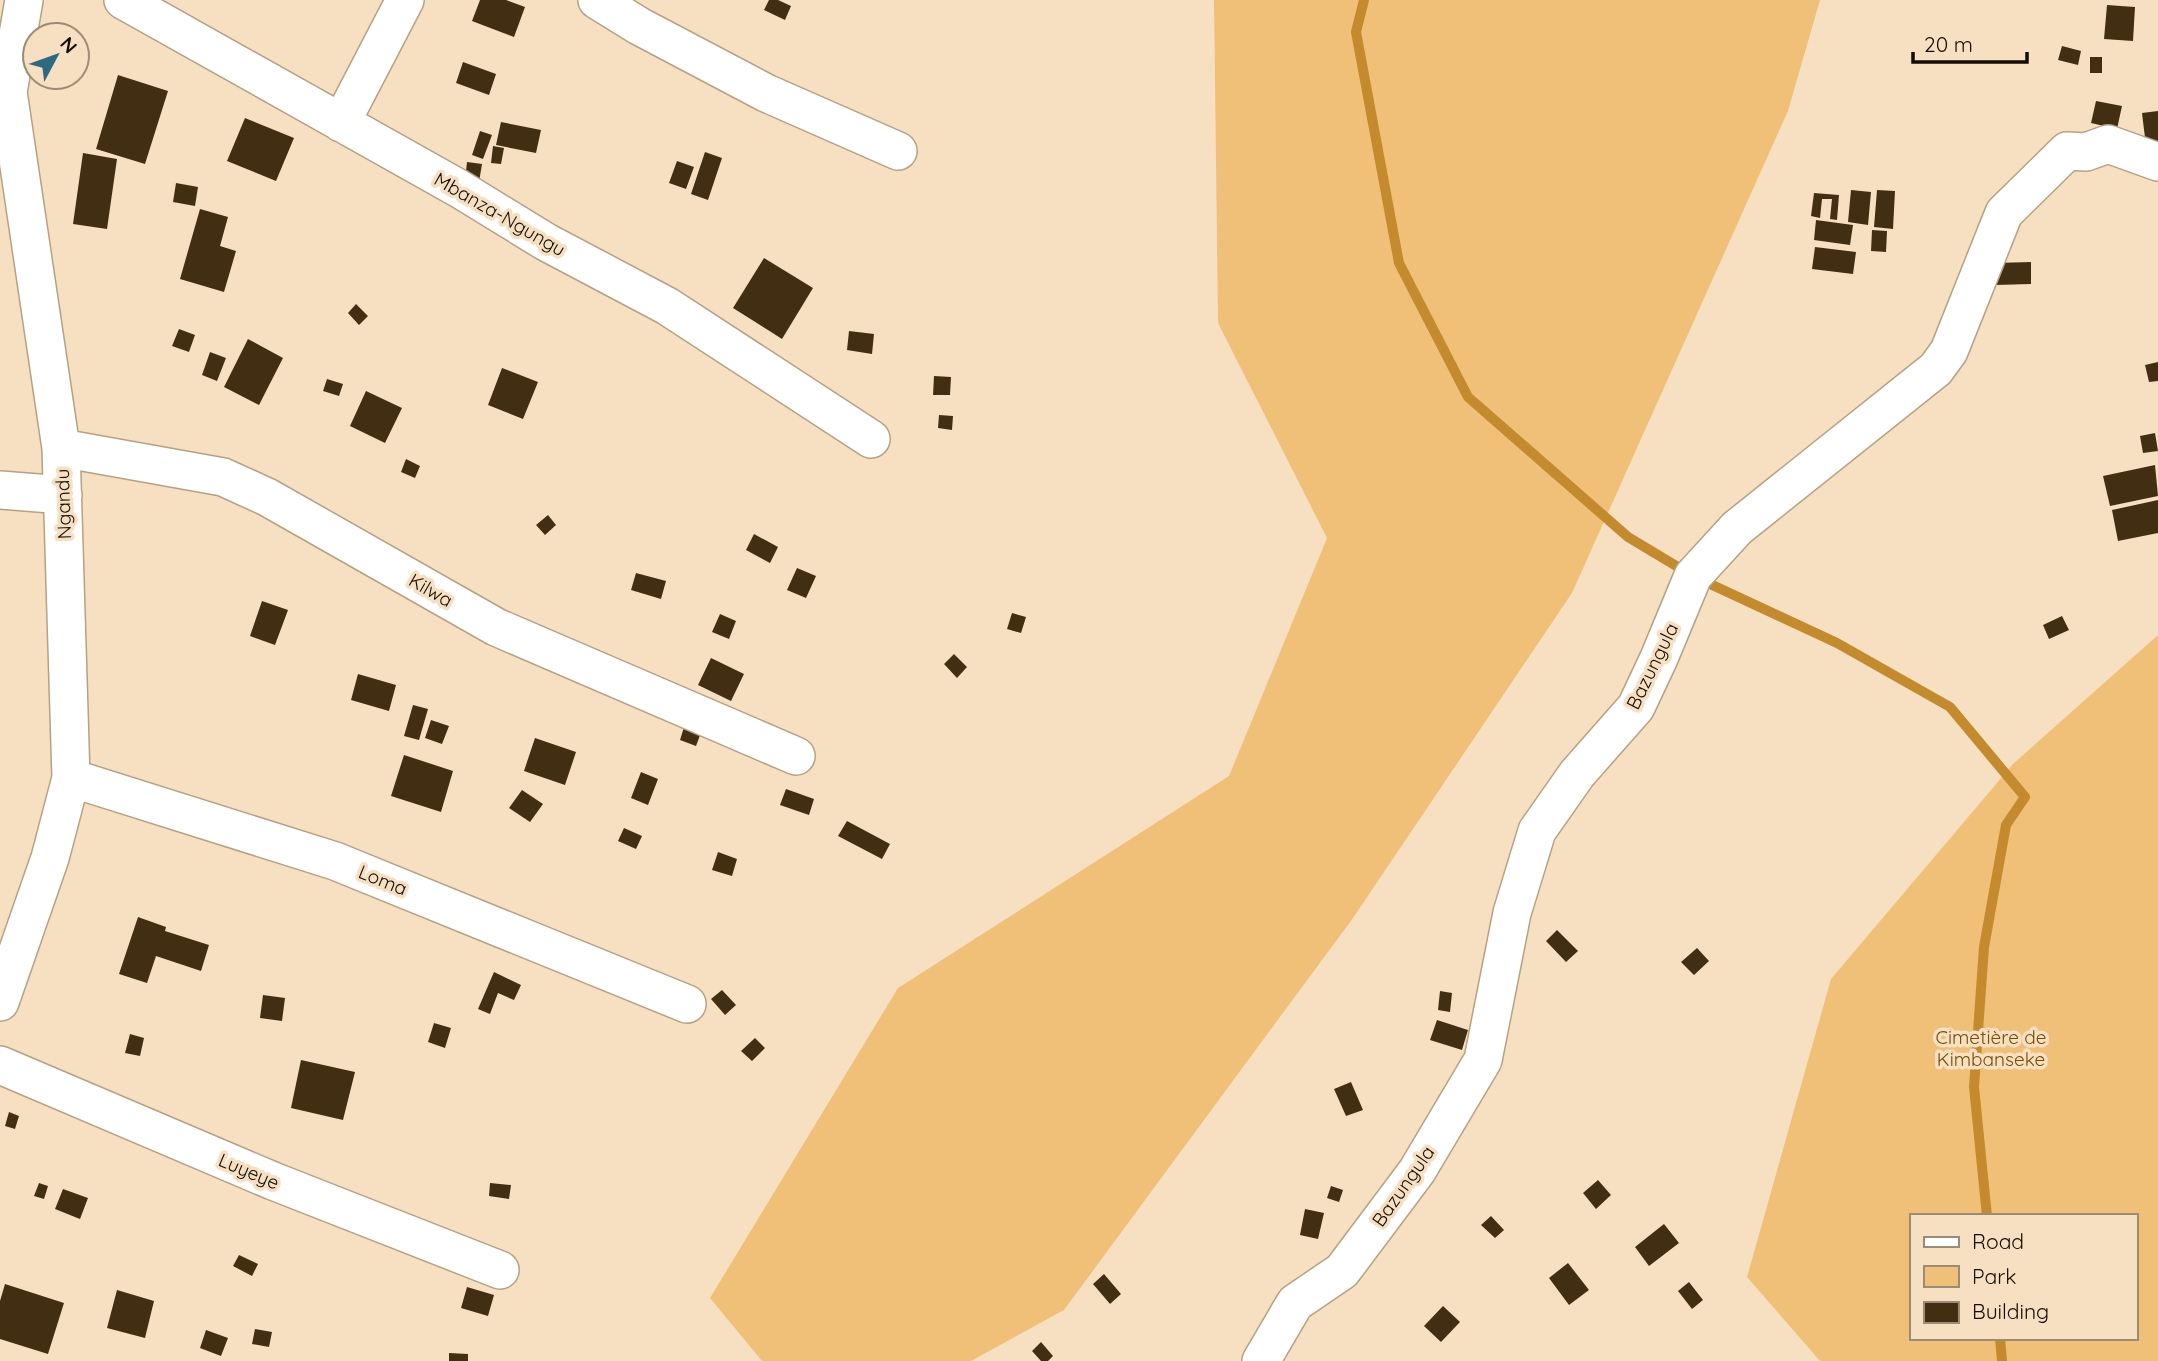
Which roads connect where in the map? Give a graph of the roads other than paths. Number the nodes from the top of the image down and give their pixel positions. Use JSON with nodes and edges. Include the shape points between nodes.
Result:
{"nodes":[{"id":1,"x":24,"y":0,"type":"edge"},
{"id":2,"x":123,"y":0,"type":"edge"},
{"id":3,"x":405,"y":0,"type":"edge"},
{"id":4,"x":597,"y":0,"type":"edge"},
{"id":5,"x":4,"y":93,"type":"edge"},
{"id":6,"x":341,"y":123,"type":"junction"},
{"id":7,"x":898,"y":151,"type":"dead end"},
{"id":8,"x":2158,"y":162,"type":"edge"},
{"id":9,"x":871,"y":439,"type":"dead end"},
{"id":10,"x":61,"y":448,"type":"junction"},
{"id":11,"x":0,"y":490,"type":"edge"},
{"id":12,"x":63,"y":495,"type":"junction"},
{"id":13,"x":796,"y":756,"type":"dead end"},
{"id":14,"x":71,"y":778,"type":"junction"},
{"id":15,"x":0,"y":1002,"type":"edge"},
{"id":16,"x":687,"y":1004,"type":"dead end"},
{"id":17,"x":0,"y":1065,"type":"edge"},
{"id":18,"x":500,"y":1270,"type":"dead end"},
{"id":19,"x":1261,"y":1361,"type":"edge"}],
"edges":[{"from":1,"to":5,"type":"street","name":"Ngandu"},
{"from":2,"to":6,"type":"street","name":"Mbanza-Ngungu"},
{"from":3,"to":6,"type":"street"},
{"from":4,"to":7,"type":"street","via":[[766,93]]},
{"from":5,"to":10,"type":"street","name":"Ngandu"},
{"from":6,"to":9,"type":"street","name":"Mbanza-Ngungu","via":[[667,306]]},
{"from":8,"to":19,"type":"street","name":"Bazungula","via":[[2108,144],[2086,152],[2067,151],[2004,213],[1949,351],[1936,369],[1737,528],[1693,576],[1636,707],[1577,774],[1537,831],[1512,913],[1483,1060],[1417,1171],[1342,1270],[1295,1303]]},
{"from":10,"to":12,"type":"street","name":"Ngandu"},
{"from":10,"to":13,"type":"street","name":"Kilwa","via":[[223,477],[267,496],[496,627]]},
{"from":11,"to":12,"type":"street"},
{"from":12,"to":14,"type":"street","name":"Ngandu"},
{"from":14,"to":15,"type":"street","name":"Ngandu","via":[[50,858]]},
{"from":14,"to":16,"type":"street","name":"Loma","via":[[335,861]]},
{"from":17,"to":18,"type":"street","name":"Luyeye","via":[[273,1181]]}]}
